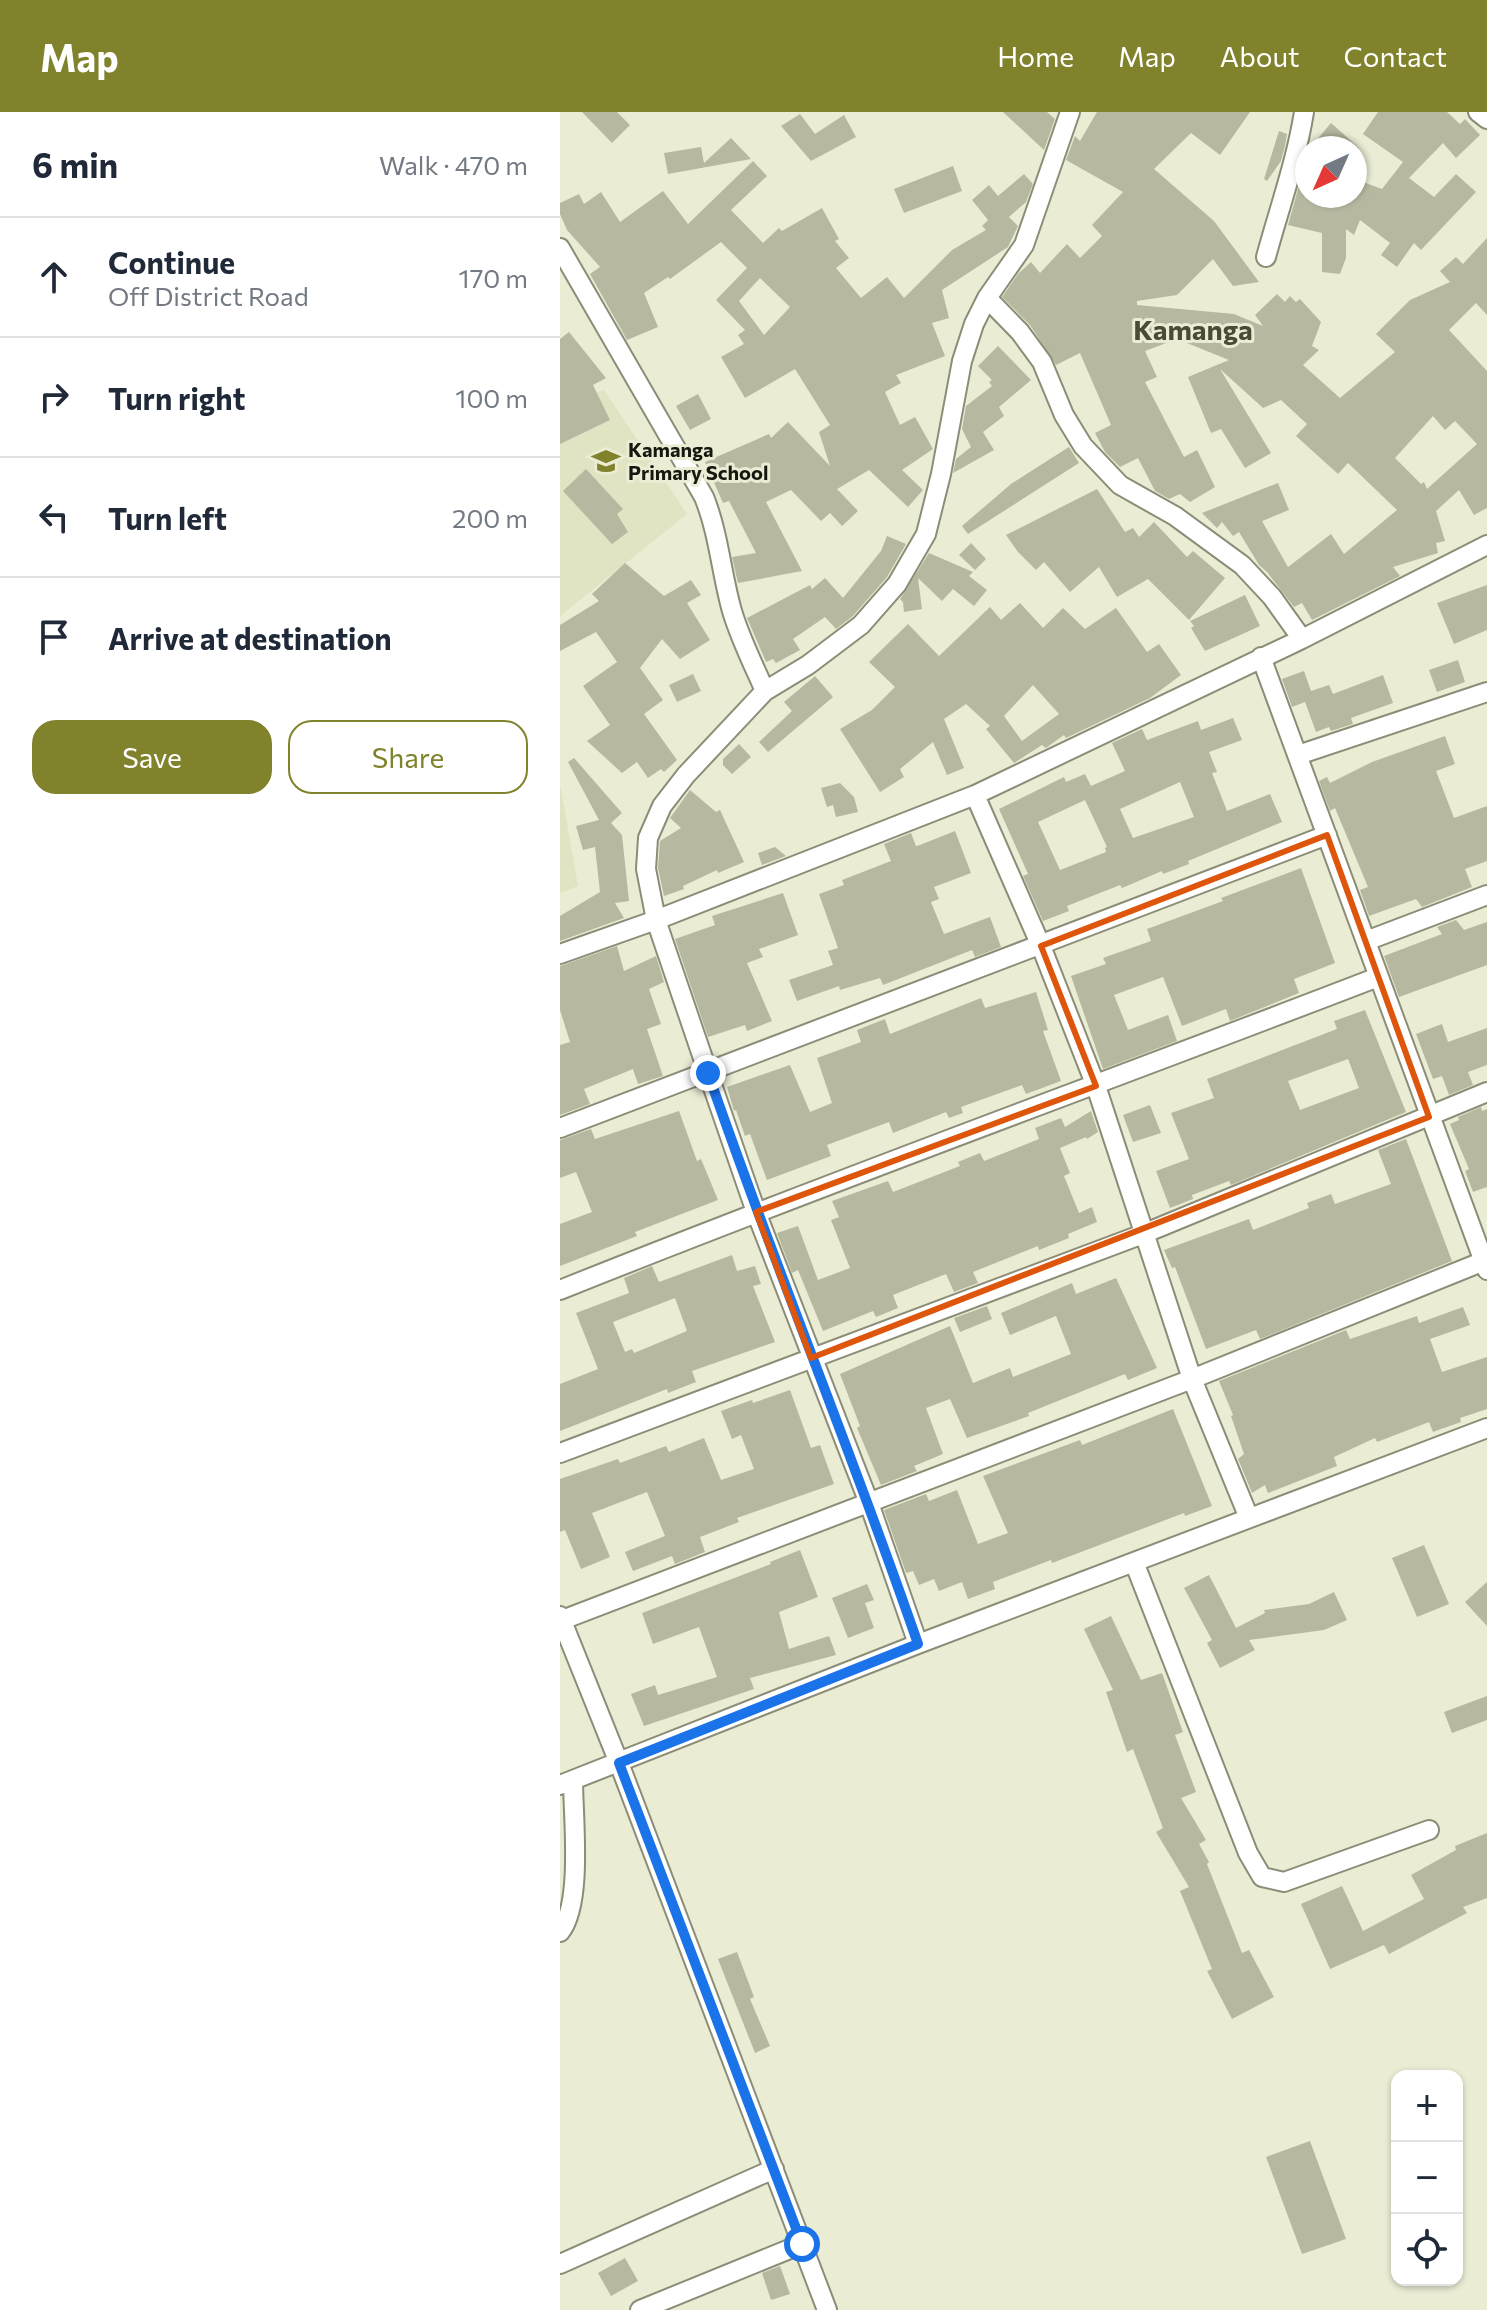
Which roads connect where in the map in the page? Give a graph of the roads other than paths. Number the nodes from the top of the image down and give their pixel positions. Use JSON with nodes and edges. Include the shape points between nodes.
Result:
{"nodes":[{"id":1,"x":1070,"y":112,"type":"edge"},
{"id":2,"x":1304,"y":112,"type":"edge"},
{"id":3,"x":1478,"y":112,"type":"edge"},
{"id":4,"x":1487,"y":119,"type":"edge"},
{"id":5,"x":560,"y":248,"type":"edge"},
{"id":6,"x":1266,"y":257,"type":"dead end"},
{"id":7,"x":987,"y":298,"type":"junction"},
{"id":8,"x":1487,"y":545,"type":"edge"},
{"id":9,"x":1302,"y":639,"type":"junction"},
{"id":10,"x":1261,"y":657,"type":"junction"},
{"id":11,"x":765,"y":691,"type":"junction"},
{"id":12,"x":1487,"y":692,"type":"edge"},
{"id":13,"x":1298,"y":755,"type":"junction"},
{"id":14,"x":975,"y":795,"type":"junction"},
{"id":15,"x":1327,"y":835,"type":"junction"},
{"id":16,"x":1487,"y":895,"type":"edge"},
{"id":17,"x":656,"y":920,"type":"junction"},
{"id":18,"x":1366,"y":941,"type":"junction"},
{"id":19,"x":1041,"y":946,"type":"junction"},
{"id":20,"x":560,"y":954,"type":"edge"},
{"id":21,"x":1378,"y":977,"type":"junction"},
{"id":22,"x":708,"y":1073,"type":"junction"},
{"id":23,"x":1096,"y":1086,"type":"junction"},
{"id":24,"x":1487,"y":1092,"type":"edge"},
{"id":25,"x":1429,"y":1117,"type":"junction"},
{"id":26,"x":560,"y":1128,"type":"edge"},
{"id":27,"x":756,"y":1212,"type":"junction"},
{"id":28,"x":1143,"y":1234,"type":"junction"},
{"id":29,"x":1485,"y":1266,"type":"edge"},
{"id":30,"x":560,"y":1290,"type":"edge"},
{"id":31,"x":811,"y":1358,"type":"junction"},
{"id":32,"x":1192,"y":1379,"type":"junction"},
{"id":33,"x":1487,"y":1428,"type":"edge"},
{"id":34,"x":560,"y":1453,"type":"edge"},
{"id":35,"x":869,"y":1503,"type":"junction"},
{"id":36,"x":1249,"y":1518,"type":"junction"},
{"id":37,"x":1134,"y":1562,"type":"junction"},
{"id":38,"x":561,"y":1618,"type":"edge"},
{"id":39,"x":918,"y":1644,"type":"junction"},
{"id":40,"x":619,"y":1763,"type":"junction"},
{"id":41,"x":566,"y":1782,"type":"edge"},
{"id":42,"x":1429,"y":1830,"type":"dead end"},
{"id":43,"x":560,"y":1932,"type":"edge"},
{"id":44,"x":774,"y":2169,"type":"junction"},
{"id":45,"x":802,"y":2244,"type":"junction"},
{"id":46,"x":560,"y":2264,"type":"edge"},
{"id":47,"x":640,"y":2310,"type":"edge"},
{"id":48,"x":827,"y":2310,"type":"edge"}],
"edges":[{"from":1,"to":7,"type":"street","via":[[1024,245]]},
{"from":2,"to":6,"type":"street"},
{"from":3,"to":4,"type":"street"},
{"from":5,"to":11,"type":"street","via":[[704,497],[715,523],[732,610]]},
{"from":7,"to":9,"type":"street","via":[[1042,362],[1083,446],[1120,485],[1175,516],[1242,565]]},
{"from":7,"to":11,"type":"street","via":[[962,361],[926,534],[897,584],[861,625]]},
{"from":8,"to":9,"type":"street"},
{"from":9,"to":10,"type":"street"},
{"from":10,"to":13,"type":"street"},
{"from":10,"to":14,"type":"street"},
{"from":11,"to":17,"type":"street","via":[[662,806],[648,838],[646,869]]},
{"from":12,"to":13,"type":"street"},
{"from":13,"to":15,"type":"street"},
{"from":14,"to":17,"type":"street"},
{"from":14,"to":19,"type":"street"},
{"from":15,"to":18,"type":"street"},
{"from":15,"to":19,"type":"street"},
{"from":16,"to":18,"type":"street"},
{"from":17,"to":20,"type":"street"},
{"from":17,"to":22,"type":"street"},
{"from":18,"to":21,"type":"street"},
{"from":19,"to":22,"type":"street"},
{"from":19,"to":23,"type":"street"},
{"from":21,"to":23,"type":"street"},
{"from":21,"to":25,"type":"street"},
{"from":22,"to":26,"type":"street"},
{"from":22,"to":27,"type":"street"},
{"from":23,"to":27,"type":"street"},
{"from":23,"to":28,"type":"street"},
{"from":24,"to":25,"type":"street"},
{"from":25,"to":28,"type":"street"},
{"from":25,"to":29,"type":"street"},
{"from":27,"to":30,"type":"street"},
{"from":27,"to":31,"type":"street"},
{"from":28,"to":31,"type":"street"},
{"from":28,"to":32,"type":"street"},
{"from":29,"to":32,"type":"street"},
{"from":31,"to":34,"type":"street"},
{"from":31,"to":35,"type":"street"},
{"from":32,"to":35,"type":"street"},
{"from":32,"to":36,"type":"street"},
{"from":33,"to":36,"type":"street"},
{"from":35,"to":38,"type":"street"},
{"from":35,"to":39,"type":"street"},
{"from":36,"to":37,"type":"street"},
{"from":37,"to":39,"type":"street"},
{"from":37,"to":42,"type":"street","via":[[1262,1877],[1284,1882]]},
{"from":38,"to":40,"type":"street"},
{"from":39,"to":40,"type":"street"},
{"from":40,"to":41,"type":"street"},
{"from":40,"to":44,"type":"street"},
{"from":41,"to":43,"type":"street","via":[[575,1888]]},
{"from":44,"to":45,"type":"street"},
{"from":44,"to":46,"type":"street"},
{"from":45,"to":47,"type":"street"},
{"from":45,"to":48,"type":"street"}]}
